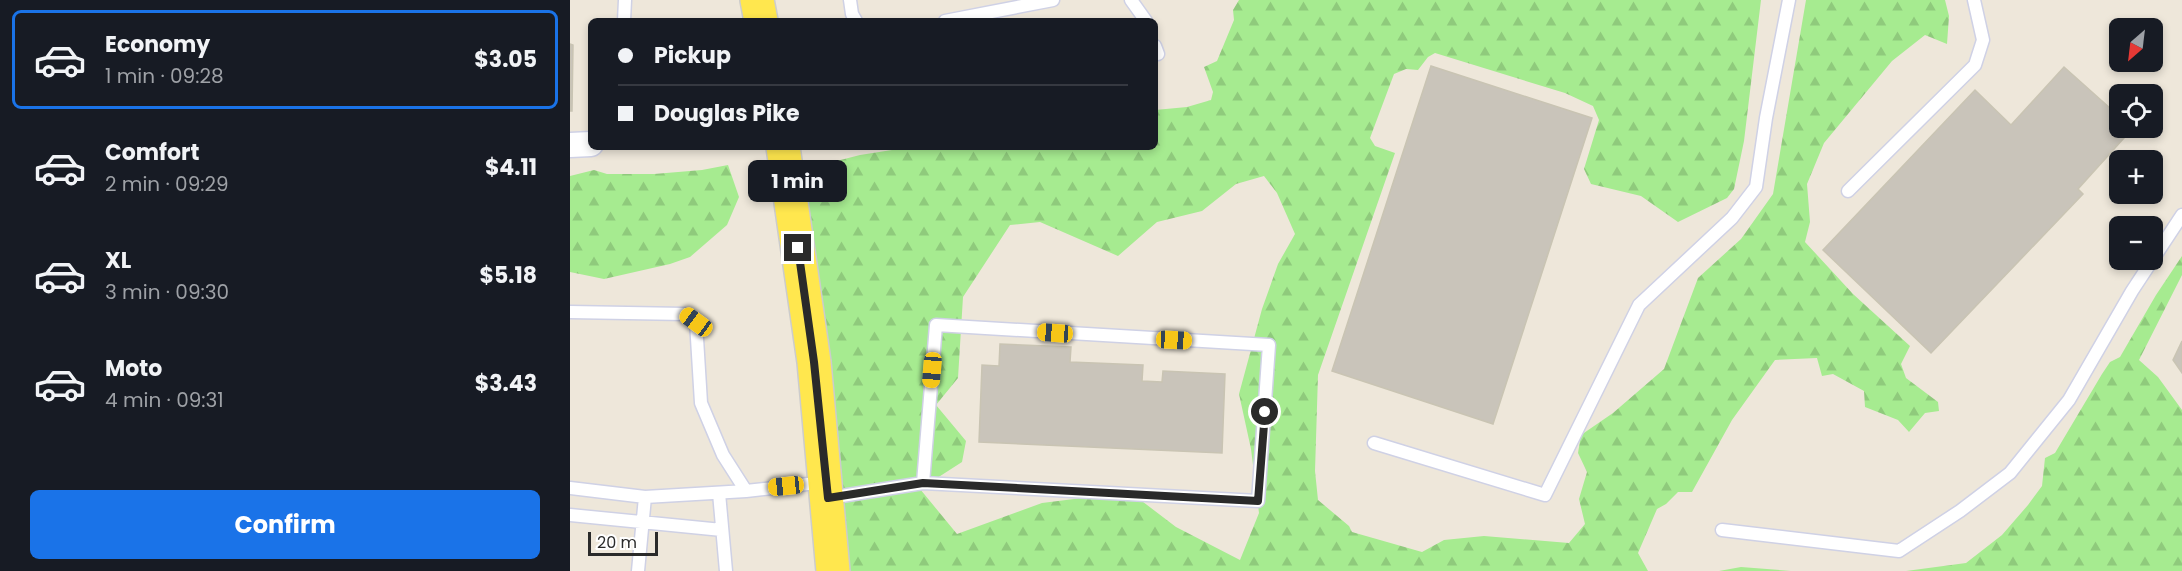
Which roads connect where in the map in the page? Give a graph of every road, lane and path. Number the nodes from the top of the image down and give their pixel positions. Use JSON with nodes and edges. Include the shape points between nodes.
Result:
{"nodes":[{"id":1,"x":625,"y":0,"type":"edge"},
{"id":2,"x":757,"y":0,"type":"edge"},
{"id":3,"x":850,"y":0,"type":"edge"},
{"id":4,"x":1053,"y":0,"type":"edge"},
{"id":5,"x":1131,"y":0,"type":"edge"},
{"id":6,"x":1789,"y":0,"type":"edge"},
{"id":7,"x":1974,"y":0,"type":"edge"},
{"id":8,"x":1020,"y":3,"type":"edge"},
{"id":9,"x":624,"y":18,"type":"edge"},
{"id":10,"x":760,"y":18,"type":"edge"},
{"id":11,"x":854,"y":18,"type":"edge"},
{"id":12,"x":958,"y":18,"type":"edge"},
{"id":13,"x":1144,"y":18,"type":"edge"},
{"id":14,"x":588,"y":144,"type":"edge"},
{"id":15,"x":570,"y":145,"type":"edge"},
{"id":16,"x":783,"y":150,"type":"edge"},
{"id":17,"x":1848,"y":191,"type":"dead end"},
{"id":18,"x":2182,"y":215,"type":"edge"},
{"id":19,"x":570,"y":312,"type":"edge"},
{"id":20,"x":1374,"y":443,"type":"dead end"},
{"id":21,"x":923,"y":483,"type":"junction"},
{"id":22,"x":570,"y":488,"type":"edge"},
{"id":23,"x":827,"y":490,"type":"junction"},
{"id":24,"x":746,"y":491,"type":"junction"},
{"id":25,"x":719,"y":493,"type":"junction"},
{"id":26,"x":645,"y":497,"type":"junction"},
{"id":27,"x":570,"y":515,"type":"edge"},
{"id":28,"x":643,"y":522,"type":"junction"},
{"id":29,"x":722,"y":530,"type":"junction"},
{"id":30,"x":1722,"y":530,"type":"dead end"},
{"id":31,"x":638,"y":571,"type":"edge"},
{"id":32,"x":726,"y":571,"type":"edge"},
{"id":33,"x":833,"y":571,"type":"edge"}],
"edges":[{"from":1,"to":9,"type":"lane"},
{"from":2,"to":10,"type":"main road"},
{"from":3,"to":11,"type":"lane"},
{"from":4,"to":8,"type":"lane"},
{"from":5,"to":13,"type":"lane"},
{"from":6,"to":20,"type":"lane","via":[[1756,187],[1732,218],[1639,305],[1545,495]]},
{"from":7,"to":17,"type":"lane","via":[[1983,40],[1975,65]]},
{"from":8,"to":12,"type":"lane"},
{"from":14,"to":15,"type":"street"},
{"from":16,"to":23,"type":"main road","via":[[814,362]]},
{"from":18,"to":30,"type":"lane","via":[[2132,291],[2069,400],[2010,473],[1960,511],[1899,550]]},
{"from":19,"to":24,"type":"lane","via":[[684,314],[696,322],[701,403],[723,455]]},
{"from":21,"to":21,"type":"lane","via":[[1258,501],[1269,345],[936,325]]},
{"from":21,"to":23,"type":"lane"},
{"from":22,"to":26,"type":"lane"},
{"from":23,"to":24,"type":"lane"},
{"from":23,"to":33,"type":"main road"},
{"from":24,"to":25,"type":"lane"},
{"from":25,"to":26,"type":"lane"},
{"from":25,"to":29,"type":"lane"},
{"from":26,"to":28,"type":"lane"},
{"from":27,"to":28,"type":"lane"},
{"from":28,"to":29,"type":"lane"},
{"from":28,"to":31,"type":"lane"},
{"from":29,"to":32,"type":"lane"}]}
